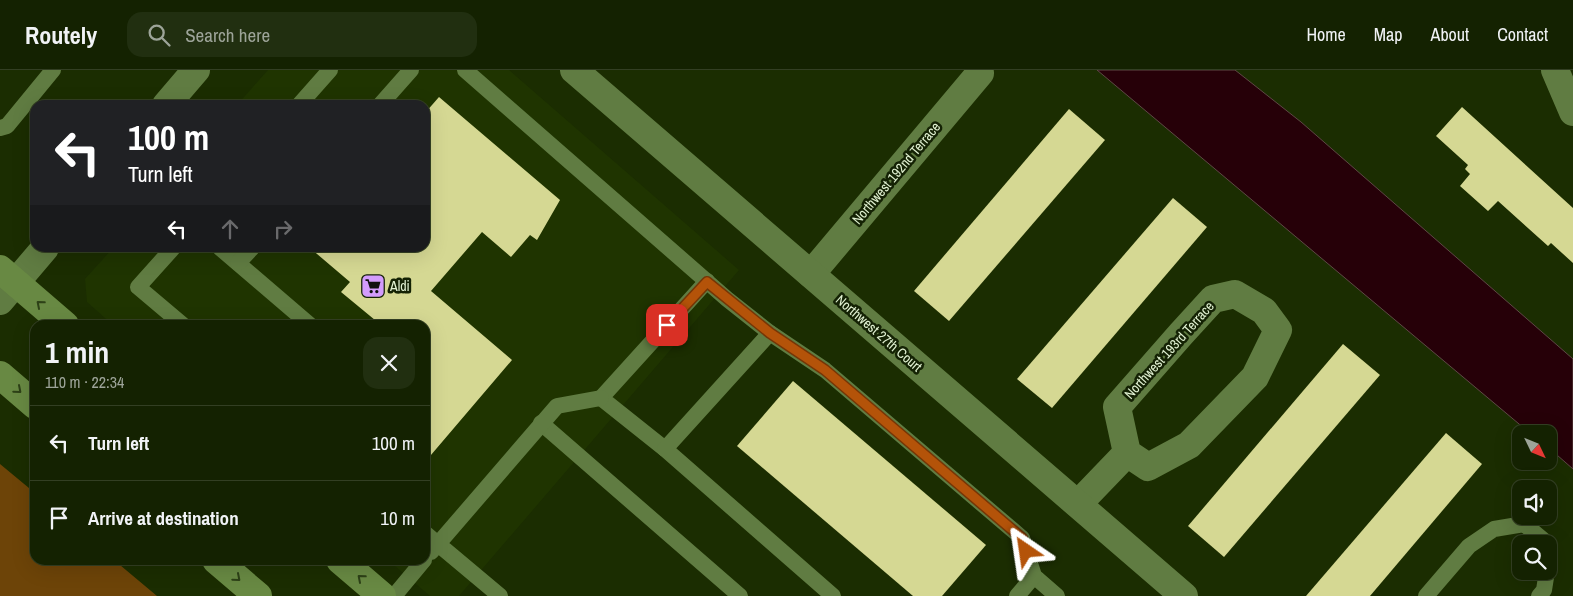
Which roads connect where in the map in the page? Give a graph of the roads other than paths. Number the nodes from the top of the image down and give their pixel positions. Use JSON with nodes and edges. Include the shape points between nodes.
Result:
{"nodes":[{"id":1,"x":53,"y":70,"type":"edge"},
{"id":2,"x":196,"y":70,"type":"edge"},
{"id":3,"x":330,"y":70,"type":"edge"},
{"id":4,"x":411,"y":70,"type":"edge"},
{"id":5,"x":465,"y":70,"type":"edge"},
{"id":6,"x":574,"y":70,"type":"edge"},
{"id":7,"x":1555,"y":70,"type":"edge"},
{"id":8,"x":980,"y":73,"type":"dead end"},
{"id":9,"x":170,"y":100,"type":"edge"},
{"id":10,"x":303,"y":100,"type":"edge"},
{"id":11,"x":384,"y":100,"type":"edge"},
{"id":12,"x":1573,"y":112,"type":"edge"},
{"id":13,"x":0,"y":128,"type":"edge"},
{"id":14,"x":41,"y":252,"type":"edge"},
{"id":15,"x":169,"y":252,"type":"edge"},
{"id":16,"x":225,"y":252,"type":"edge"},
{"id":17,"x":248,"y":252,"type":"edge"},
{"id":18,"x":238,"y":263,"type":"junction"},
{"id":19,"x":811,"y":274,"type":"junction"},
{"id":20,"x":707,"y":282,"type":"junction"},
{"id":21,"x":5,"y":284,"type":"edge"},
{"id":22,"x":58,"y":320,"type":"edge"},
{"id":23,"x":176,"y":320,"type":"edge"},
{"id":24,"x":304,"y":320,"type":"edge"},
{"id":25,"x":770,"y":333,"type":"junction"},
{"id":26,"x":0,"y":375,"type":"edge"},
{"id":27,"x":601,"y":398,"type":"junction"},
{"id":28,"x":30,"y":401,"type":"edge"},
{"id":29,"x":541,"y":423,"type":"junction"},
{"id":30,"x":665,"y":449,"type":"junction"},
{"id":31,"x":1127,"y":453,"type":"junction"},
{"id":32,"x":1078,"y":504,"type":"junction"},
{"id":33,"x":1537,"y":535,"type":"edge"},
{"id":34,"x":430,"y":537,"type":"edge"},
{"id":35,"x":438,"y":544,"type":"junction"},
{"id":36,"x":430,"y":554,"type":"edge"},
{"id":37,"x":222,"y":565,"type":"edge"},
{"id":38,"x":346,"y":565,"type":"edge"},
{"id":39,"x":421,"y":565,"type":"edge"},
{"id":40,"x":1034,"y":576,"type":"junction"},
{"id":41,"x":1546,"y":580,"type":"edge"},
{"id":42,"x":258,"y":596,"type":"edge"},
{"id":43,"x":382,"y":596,"type":"edge"},
{"id":44,"x":394,"y":596,"type":"edge"},
{"id":45,"x":500,"y":596,"type":"edge"},
{"id":46,"x":740,"y":596,"type":"edge"},
{"id":47,"x":833,"y":596,"type":"edge"},
{"id":48,"x":1017,"y":596,"type":"edge"},
{"id":49,"x":1057,"y":596,"type":"edge"},
{"id":50,"x":1184,"y":596,"type":"edge"},
{"id":51,"x":1426,"y":596,"type":"edge"},
{"id":52,"x":1539,"y":596,"type":"edge"}],
"edges":[{"from":1,"to":13,"type":"lane","via":[[7,126]]},
{"from":2,"to":9,"type":"street"},
{"from":3,"to":10,"type":"lane"},
{"from":4,"to":11,"type":"lane"},
{"from":5,"to":20,"type":"lane"},
{"from":6,"to":19,"type":"street","name":"Northwest 27th Court"},
{"from":7,"to":12,"type":"street"},
{"from":8,"to":19,"type":"street","name":"Northwest 192nd Terrace"},
{"from":14,"to":21,"type":"street"},
{"from":15,"to":23,"type":"lane","via":[[138,287]]},
{"from":16,"to":18,"type":"lane"},
{"from":17,"to":18,"type":"lane"},
{"from":18,"to":24,"type":"lane"},
{"from":19,"to":32,"type":"street","name":"Northwest 27th Court"},
{"from":20,"to":25,"type":"lane"},
{"from":20,"to":27,"type":"lane"},
{"from":22,"to":21,"type":"main road","one_way":true},
{"from":25,"to":30,"type":"lane"},
{"from":25,"to":40,"type":"lane","via":[[825,370],[1022,538]]},
{"from":26,"to":28,"type":"main road","one_way":true},
{"from":27,"to":29,"type":"lane","via":[[557,406]]},
{"from":27,"to":30,"type":"lane"},
{"from":29,"to":35,"type":"lane"},
{"from":29,"to":46,"type":"lane"},
{"from":30,"to":47,"type":"lane"},
{"from":31,"to":31,"type":"street","name":"Northwest 193rd Terrace","via":[[1117,408],[1213,299],[1235,294],[1264,311],[1278,330],[1256,377],[1189,445],[1148,467]]},
{"from":31,"to":32,"type":"street"},
{"from":32,"to":50,"type":"street","name":"Northwest 27th Court"},
{"from":33,"to":51,"type":"lane","via":[[1524,524],[1494,529],[1468,546]]},
{"from":34,"to":35,"type":"lane"},
{"from":35,"to":36,"type":"lane"},
{"from":35,"to":45,"type":"lane"},
{"from":37,"to":42,"type":"main road","one_way":true},
{"from":43,"to":38,"type":"main road","one_way":true},
{"from":39,"to":44,"type":"lane"},
{"from":40,"to":48,"type":"lane"},
{"from":40,"to":49,"type":"lane"},
{"from":41,"to":52,"type":"lane"}]}
